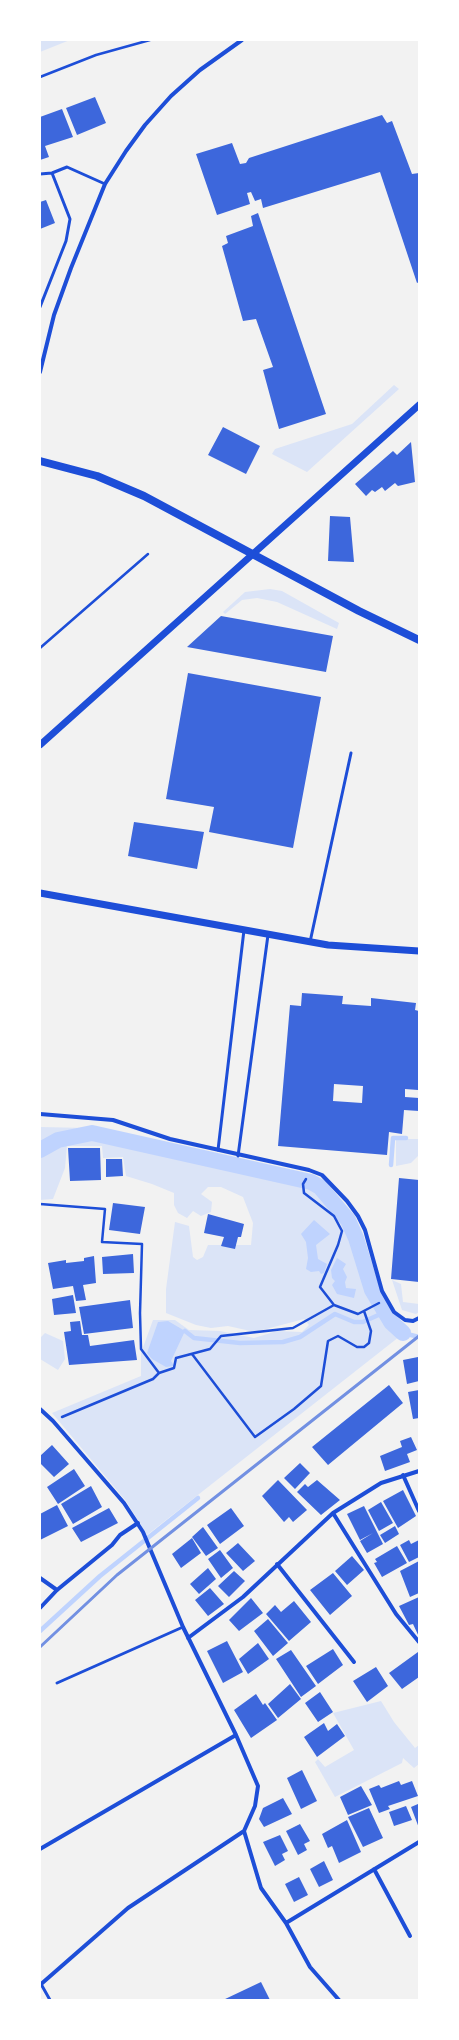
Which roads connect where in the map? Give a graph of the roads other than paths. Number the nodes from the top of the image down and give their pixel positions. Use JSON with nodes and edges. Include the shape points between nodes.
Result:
{"nodes":[{"id":1,"x":242,"y":40,"type":"edge"},
{"id":2,"x":52,"y":173,"type":"junction"},
{"id":3,"x":40,"y":174,"type":"edge"},
{"id":4,"x":105,"y":184,"type":"junction"},
{"id":5,"x":40,"y":307,"type":"edge"},
{"id":6,"x":40,"y":372,"type":"edge"},
{"id":7,"x":419,"y":405,"type":"edge"},
{"id":8,"x":40,"y":461,"type":"edge"},
{"id":9,"x":252,"y":554,"type":"junction"},
{"id":10,"x":419,"y":640,"type":"edge"},
{"id":11,"x":40,"y":745,"type":"edge"},
{"id":12,"x":351,"y":753,"type":"dead end"},
{"id":13,"x":40,"y":893,"type":"edge"},
{"id":14,"x":244,"y":930,"type":"junction"},
{"id":15,"x":268,"y":934,"type":"junction"},
{"id":16,"x":310,"y":942,"type":"junction"},
{"id":17,"x":419,"y":951,"type":"edge"},
{"id":18,"x":40,"y":1114,"type":"edge"},
{"id":19,"x":218,"y":1151,"type":"junction"},
{"id":20,"x":238,"y":1156,"type":"junction"},
{"id":21,"x":419,"y":1318,"type":"edge"},
{"id":22,"x":40,"y":1409,"type":"edge"},
{"id":23,"x":419,"y":1471,"type":"edge"},
{"id":24,"x":403,"y":1475,"type":"junction"},
{"id":25,"x":419,"y":1511,"type":"edge"},
{"id":26,"x":333,"y":1513,"type":"junction"},
{"id":27,"x":138,"y":1523,"type":"junction"},
{"id":28,"x":277,"y":1564,"type":"junction"},
{"id":29,"x":40,"y":1578,"type":"edge"},
{"id":30,"x":57,"y":1590,"type":"junction"},
{"id":31,"x":40,"y":1608,"type":"edge"},
{"id":32,"x":183,"y":1627,"type":"junction"},
{"id":33,"x":188,"y":1638,"type":"junction"},
{"id":34,"x":419,"y":1642,"type":"edge"},
{"id":35,"x":354,"y":1662,"type":"dead end"},
{"id":36,"x":58,"y":1683,"type":"dead end"},
{"id":37,"x":236,"y":1735,"type":"junction"},
{"id":38,"x":244,"y":1831,"type":"junction"},
{"id":39,"x":419,"y":1842,"type":"edge"},
{"id":40,"x":40,"y":1849,"type":"edge"},
{"id":41,"x":374,"y":1869,"type":"junction"},
{"id":42,"x":286,"y":1924,"type":"junction"},
{"id":43,"x":410,"y":1936,"type":"dead end"},
{"id":44,"x":40,"y":1984,"type":"edge"},
{"id":45,"x":50,"y":2000,"type":"edge"},
{"id":46,"x":339,"y":2000,"type":"edge"}],
"edges":[{"from":1,"to":4,"type":"street","via":[[200,70],[171,96],[145,125]]},
{"from":2,"to":3,"type":"lane"},
{"from":2,"to":4,"type":"lane","via":[[67,167]]},
{"from":2,"to":5,"type":"lane","via":[[70,219],[66,241]]},
{"from":4,"to":6,"type":"street","via":[[54,315]]},
{"from":7,"to":9,"type":"street"},
{"from":8,"to":9,"type":"main road","via":[[97,476],[144,496]]},
{"from":9,"to":10,"type":"main road"},
{"from":9,"to":11,"type":"street"},
{"from":12,"to":16,"type":"lane"},
{"from":13,"to":14,"type":"street"},
{"from":14,"to":15,"type":"street"},
{"from":14,"to":19,"type":"lane"},
{"from":15,"to":16,"type":"street"},
{"from":15,"to":20,"type":"lane"},
{"from":16,"to":17,"type":"street"},
{"from":18,"to":19,"type":"street","via":[[113,1120],[170,1139]]},
{"from":19,"to":20,"type":"street"},
{"from":20,"to":21,"type":"street","via":[[309,1170],[322,1175],[358,1216],[365,1230],[382,1291],[394,1312],[405,1320],[413,1321]]},
{"from":22,"to":27,"type":"street","via":[[124,1503]]},
{"from":23,"to":24,"type":"street"},
{"from":24,"to":25,"type":"street"},
{"from":24,"to":26,"type":"street","via":[[381,1483]]},
{"from":26,"to":28,"type":"street"},
{"from":26,"to":34,"type":"street","via":[[396,1614]]},
{"from":27,"to":30,"type":"street","via":[[120,1535],[112,1545]]},
{"from":27,"to":32,"type":"street","via":[[149,1543]]},
{"from":28,"to":33,"type":"street","via":[[243,1597]]},
{"from":28,"to":35,"type":"street"},
{"from":29,"to":30,"type":"street"},
{"from":30,"to":31,"type":"street"},
{"from":32,"to":33,"type":"street"},
{"from":32,"to":36,"type":"lane"},
{"from":33,"to":37,"type":"street"},
{"from":37,"to":38,"type":"street","via":[[258,1786],[255,1806]]},
{"from":37,"to":40,"type":"street"},
{"from":38,"to":42,"type":"street","via":[[261,1888]]},
{"from":38,"to":44,"type":"street","via":[[128,1908]]},
{"from":39,"to":41,"type":"street"},
{"from":41,"to":42,"type":"street"},
{"from":41,"to":43,"type":"street"},
{"from":42,"to":46,"type":"street","via":[[310,1968]]},
{"from":44,"to":45,"type":"lane"}]}
